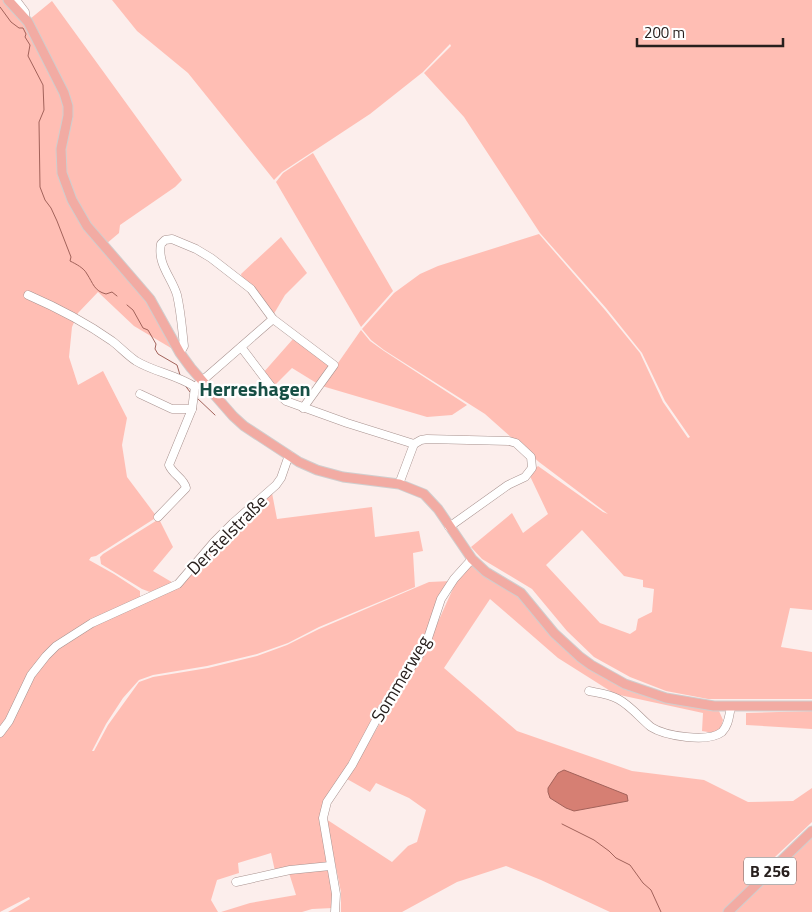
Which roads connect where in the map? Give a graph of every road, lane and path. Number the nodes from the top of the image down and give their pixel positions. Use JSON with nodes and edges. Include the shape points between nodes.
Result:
{"nodes":[{"id":1,"x":8,"y":0,"type":"edge"},
{"id":2,"x":16,"y":0,"type":"edge"},
{"id":3,"x":24,"y":17,"type":"junction"},
{"id":4,"x":28,"y":295,"type":"dead end"},
{"id":5,"x":273,"y":319,"type":"junction"},
{"id":6,"x":241,"y":347,"type":"junction"},
{"id":7,"x":180,"y":353,"type":"junction"},
{"id":8,"x":199,"y":384,"type":"junction"},
{"id":9,"x":140,"y":394,"type":"dead end"},
{"id":10,"x":303,"y":408,"type":"junction"},
{"id":11,"x":192,"y":409,"type":"junction"},
{"id":12,"x":414,"y":444,"type":"junction"},
{"id":13,"x":289,"y":456,"type":"junction"},
{"id":14,"x":399,"y":484,"type":"junction"},
{"id":15,"x":158,"y":517,"type":"dead end"},
{"id":16,"x":449,"y":527,"type":"junction"},
{"id":17,"x":472,"y":559,"type":"junction"},
{"id":18,"x":589,"y":691,"type":"dead end"},
{"id":19,"x":812,"y":706,"type":"edge"},
{"id":20,"x":730,"y":707,"type":"junction"},
{"id":21,"x":0,"y":732,"type":"edge"},
{"id":22,"x":812,"y":831,"type":"edge"},
{"id":23,"x":330,"y":866,"type":"junction"},
{"id":24,"x":236,"y":882,"type":"dead end"},
{"id":25,"x":335,"y":912,"type":"edge"},
{"id":26,"x":728,"y":912,"type":"edge"}],
"edges":[{"from":1,"to":3,"type":"main road"},
{"from":2,"to":3,"type":"street","via":[[25,12]]},
{"from":3,"to":7,"type":"main road","via":[[68,106],[61,149],[62,172],[72,200],[92,233],[150,299]]},
{"from":4,"to":8,"type":"street","via":[[79,319],[136,361]]},
{"from":5,"to":6,"type":"street"},
{"from":5,"to":7,"type":"street","via":[[250,290],[211,258],[172,239],[165,240],[160,244],[160,250],[180,312],[184,346]]},
{"from":5,"to":10,"type":"street","via":[[334,365]]},
{"from":6,"to":8,"type":"street"},
{"from":6,"to":10,"type":"street","via":[[273,389]]},
{"from":7,"to":8,"type":"main road"},
{"from":8,"to":11,"type":"street"},
{"from":8,"to":13,"type":"main road","via":[[244,426]]},
{"from":9,"to":11,"type":"street","via":[[172,409]]},
{"from":10,"to":12,"type":"street"},
{"from":11,"to":15,"type":"street","via":[[169,465],[186,488]]},
{"from":12,"to":14,"type":"street"},
{"from":12,"to":16,"type":"street","via":[[427,439],[509,441],[531,456],[532,468],[525,477],[508,485]]},
{"from":13,"to":14,"type":"main road","via":[[330,474]]},
{"from":13,"to":21,"type":"street","name":"Derstelstraße","via":[[276,485],[214,542],[178,584],[92,623],[56,646],[31,675]]},
{"from":14,"to":16,"type":"main road","via":[[424,494]]},
{"from":16,"to":17,"type":"main road"},
{"from":17,"to":20,"type":"main road","via":[[486,572],[521,593],[562,641],[608,676],[646,693],[689,703]]},
{"from":17,"to":23,"type":"street","name":"Sommerweg","via":[[441,599],[417,659],[382,709],[328,800],[323,818]]},
{"from":18,"to":20,"type":"street","via":[[605,693],[619,700],[652,728],[687,737],[710,737],[721,732],[728,722]]},
{"from":19,"to":20,"type":"main road"},
{"from":22,"to":26,"type":"main road","number":"B 256"},
{"from":23,"to":24,"type":"street","via":[[290,870]]},
{"from":23,"to":25,"type":"street","via":[[336,894]]}]}
